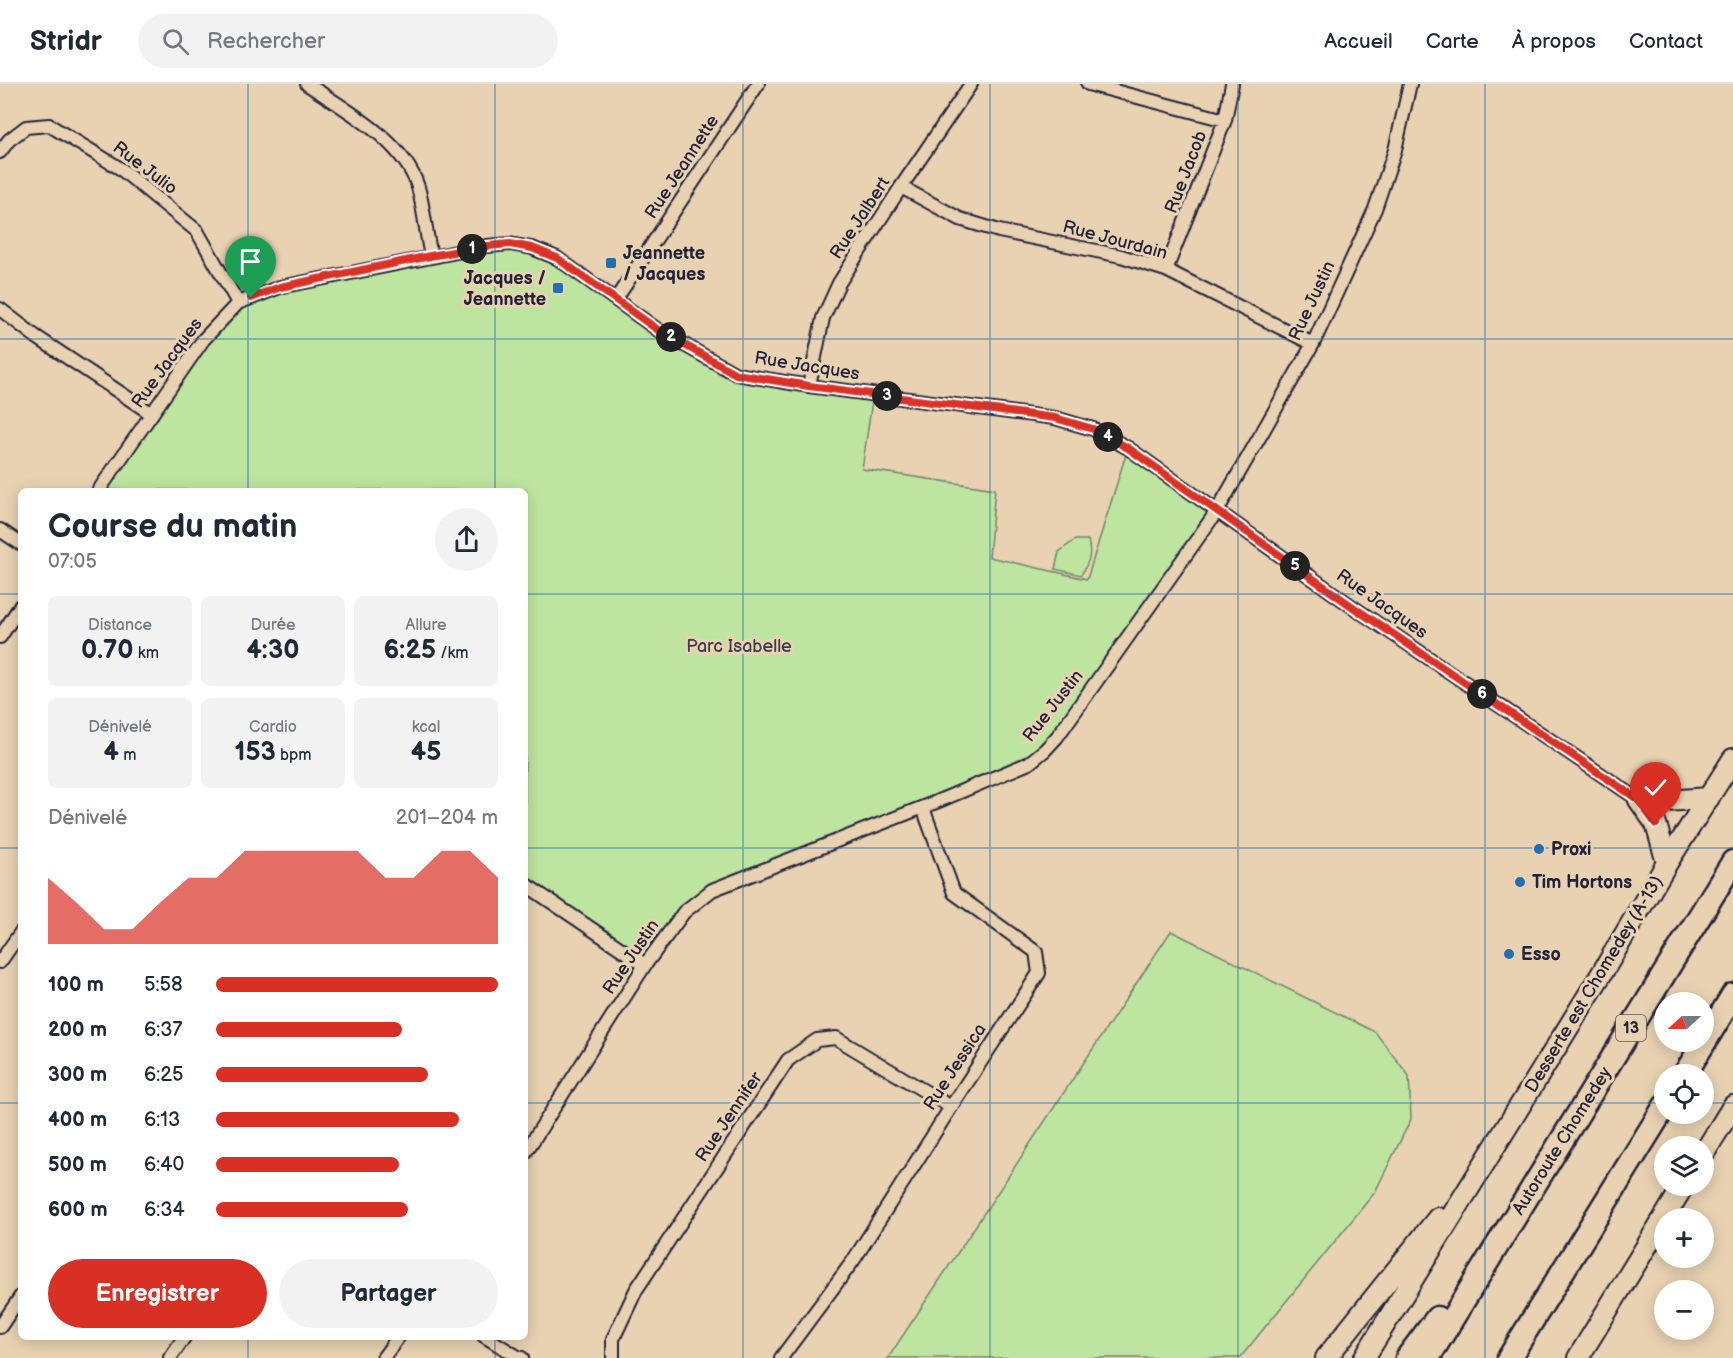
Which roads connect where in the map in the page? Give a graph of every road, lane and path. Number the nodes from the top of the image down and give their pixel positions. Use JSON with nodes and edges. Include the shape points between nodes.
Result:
{"nodes":[{"id":1,"x":307,"y":84,"type":"edge"},
{"id":2,"x":758,"y":84,"type":"edge"},
{"id":3,"x":971,"y":84,"type":"edge"},
{"id":4,"x":1088,"y":84,"type":"edge"},
{"id":5,"x":1232,"y":84,"type":"edge"},
{"id":6,"x":1410,"y":84,"type":"edge"},
{"id":7,"x":1225,"y":120,"type":"junction"},
{"id":8,"x":0,"y":152,"type":"edge"},
{"id":9,"x":901,"y":187,"type":"junction"},
{"id":10,"x":430,"y":256,"type":"junction"},
{"id":11,"x":1166,"y":270,"type":"junction"},
{"id":12,"x":616,"y":299,"type":"junction"},
{"id":13,"x":238,"y":303,"type":"junction"},
{"id":14,"x":0,"y":309,"type":"edge"},
{"id":15,"x":1313,"y":344,"type":"junction"},
{"id":16,"x":809,"y":386,"type":"junction"},
{"id":17,"x":153,"y":414,"type":"junction"},
{"id":18,"x":100,"y":488,"type":"edge"},
{"id":19,"x":1217,"y":511,"type":"junction"},
{"id":20,"x":0,"y":530,"type":"edge"},
{"id":21,"x":18,"y":542,"type":"edge"},
{"id":22,"x":18,"y":610,"type":"edge"},
{"id":23,"x":0,"y":637,"type":"edge"},
{"id":24,"x":1733,"y":759,"type":"edge"},
{"id":25,"x":1709,"y":798,"type":"junction"},
{"id":26,"x":1639,"y":800,"type":"junction"},
{"id":27,"x":923,"y":807,"type":"junction"},
{"id":28,"x":1733,"y":862,"type":"edge"},
{"id":29,"x":1668,"y":863,"type":"junction"},
{"id":30,"x":528,"y":886,"type":"edge"},
{"id":31,"x":18,"y":936,"type":"edge"},
{"id":32,"x":0,"y":963,"type":"edge"},
{"id":33,"x":645,"y":965,"type":"junction"},
{"id":34,"x":1733,"y":995,"type":"edge"},
{"id":35,"x":1690,"y":1064,"type":"edge"},
{"id":36,"x":1733,"y":1106,"type":"edge"},
{"id":37,"x":951,"y":1107,"type":"junction"},
{"id":38,"x":1654,"y":1124,"type":"edge"},
{"id":39,"x":1714,"y":1137,"type":"edge"},
{"id":40,"x":1494,"y":1147,"type":"junction"},
{"id":41,"x":528,"y":1148,"type":"edge"},
{"id":42,"x":1529,"y":1194,"type":"junction"},
{"id":43,"x":1677,"y":1196,"type":"edge"},
{"id":44,"x":18,"y":1300,"type":"edge"},
{"id":45,"x":0,"y":1327,"type":"edge"},
{"id":46,"x":182,"y":1340,"type":"edge"},
{"id":47,"x":396,"y":1340,"type":"edge"},
{"id":48,"x":490,"y":1340,"type":"edge"},
{"id":49,"x":170,"y":1358,"type":"edge"},
{"id":50,"x":383,"y":1358,"type":"edge"},
{"id":51,"x":522,"y":1358,"type":"edge"},
{"id":52,"x":613,"y":1358,"type":"edge"},
{"id":53,"x":781,"y":1358,"type":"edge"},
{"id":54,"x":1326,"y":1358,"type":"edge"},
{"id":55,"x":1364,"y":1358,"type":"edge"},
{"id":56,"x":1407,"y":1358,"type":"edge"},
{"id":57,"x":1428,"y":1358,"type":"edge"},
{"id":58,"x":1509,"y":1358,"type":"edge"},
{"id":59,"x":1578,"y":1358,"type":"edge"}],
"edges":[{"from":1,"to":10,"type":"street","via":[[388,141],[408,166],[417,187]]},
{"from":2,"to":12,"type":"street","name":"Rue Jeannette"},
{"from":3,"to":9,"type":"street","name":"Rue Jalbert"},
{"from":4,"to":7,"type":"street"},
{"from":5,"to":7,"type":"street","name":"Rue Jacob"},
{"from":6,"to":15,"type":"street","name":"Rue Justin","via":[[1395,150],[1375,209]]},
{"from":7,"to":11,"type":"street","name":"Rue Jacob"},
{"from":8,"to":13,"type":"street","name":"Rue Julio","via":[[26,127],[49,125],[121,169],[197,231]]},
{"from":9,"to":11,"type":"street","name":"Rue Jourdain","via":[[960,219]]},
{"from":9,"to":16,"type":"street","name":"Rue Jalbert","via":[[835,291],[823,318]]},
{"from":10,"to":12,"type":"street","name":"Rue Jacques","via":[[510,244],[532,248],[557,258]]},
{"from":10,"to":13,"type":"street","name":"Rue Jacques","via":[[280,287]]},
{"from":11,"to":15,"type":"street","name":"Rue Jourdain"},
{"from":12,"to":16,"type":"street","name":"Rue Jacques","via":[[658,330],[736,374]]},
{"from":13,"to":17,"type":"street","name":"Rue Jacques","via":[[203,340]]},
{"from":14,"to":17,"type":"street"},
{"from":15,"to":19,"type":"street","name":"Rue Justin"},
{"from":16,"to":19,"type":"street","name":"Rue Jacques","via":[[1055,418],[1093,429],[1128,448]]},
{"from":17,"to":18,"type":"street","name":"Rue Jacques"},
{"from":19,"to":26,"type":"street","name":"Rue Jacques"},
{"from":19,"to":27,"type":"street","name":"Rue Justin","via":[[1045,750],[1029,763]]},
{"from":20,"to":21,"type":"street"},
{"from":22,"to":23,"type":"street"},
{"from":24,"to":25,"type":"main road","name":"Desserte est Chomedey (A-13)"},
{"from":25,"to":26,"type":"main road"},
{"from":25,"to":29,"type":"main road","name":"Desserte est Chomedey (A-13)"},
{"from":26,"to":29,"type":"main road","via":[[1656,824]]},
{"from":27,"to":33,"type":"street","name":"Rue Justin","via":[[712,890],[684,912]]},
{"from":27,"to":37,"type":"street","name":"Rue Jessica","via":[[954,893],[1036,952],[1039,973]]},
{"from":28,"to":42,"type":"highway","name":"Autoroute Chomedey","number":"13"},
{"from":29,"to":40,"type":"main road","name":"Desserte est Chomedey (A-13)"},
{"from":30,"to":33,"type":"street"},
{"from":31,"to":32,"type":"street"},
{"from":33,"to":41,"type":"street","name":"Rue Justin"},
{"from":34,"to":35,"type":"highway"},
{"from":36,"to":39,"type":"main road"},
{"from":37,"to":52,"type":"street","name":"Rue Jennifer","via":[[836,1038],[817,1040],[789,1060],[636,1290],[613,1340]]},
{"from":37,"to":53,"type":"street","name":"Rue Jessica","via":[[853,1261]]},
{"from":38,"to":58,"type":"highway"},
{"from":40,"to":54,"type":"main road"},
{"from":40,"to":55,"type":"main road"},
{"from":42,"to":56,"type":"highway"},
{"from":42,"to":57,"type":"highway","name":"Autoroute Chomedey","number":"13"},
{"from":43,"to":59,"type":"main road"},
{"from":44,"to":45,"type":"street"},
{"from":46,"to":49,"type":"street"},
{"from":47,"to":50,"type":"street"},
{"from":48,"to":51,"type":"street"}]}
